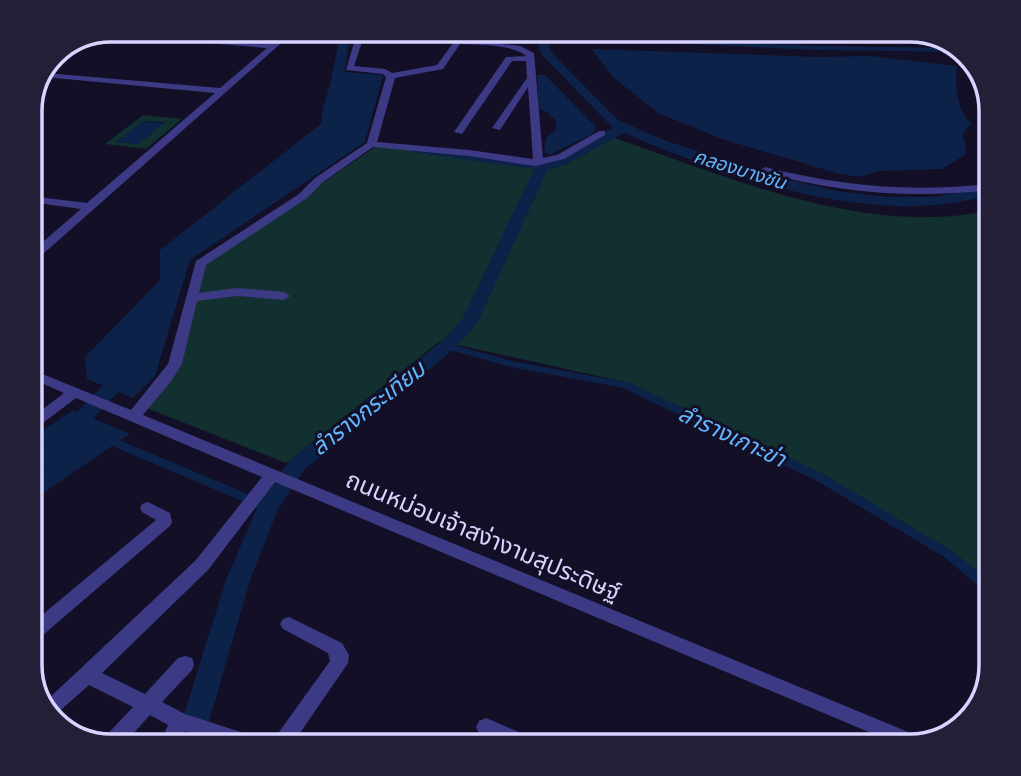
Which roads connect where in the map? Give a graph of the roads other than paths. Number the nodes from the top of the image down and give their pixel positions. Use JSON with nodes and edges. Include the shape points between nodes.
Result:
{"nodes":[{"id":1,"x":222,"y":42,"type":"edge"},
{"id":2,"x":278,"y":42,"type":"edge"},
{"id":3,"x":358,"y":42,"type":"edge"},
{"id":4,"x":440,"y":42,"type":"edge"},
{"id":5,"x":458,"y":43,"type":"junction"},
{"id":6,"x":274,"y":46,"type":"junction"},
{"id":7,"x":530,"y":58,"type":"junction"},
{"id":8,"x":52,"y":76,"type":"edge"},
{"id":9,"x":391,"y":76,"type":"junction"},
{"id":10,"x":526,"y":80,"type":"junction"},
{"id":11,"x":222,"y":92,"type":"junction"},
{"id":12,"x":497,"y":128,"type":"dead end"},
{"id":13,"x":459,"y":132,"type":"dead end"},
{"id":14,"x":602,"y":133,"type":"dead end"},
{"id":15,"x":371,"y":144,"type":"junction"},
{"id":16,"x":535,"y":163,"type":"junction"},
{"id":17,"x":765,"y":170,"type":"dead end"},
{"id":18,"x":979,"y":188,"type":"edge"},
{"id":19,"x":42,"y":201,"type":"edge"},
{"id":20,"x":89,"y":207,"type":"junction"},
{"id":21,"x":42,"y":248,"type":"edge"},
{"id":22,"x":284,"y":296,"type":"dead end"},
{"id":23,"x":192,"y":298,"type":"junction"},
{"id":24,"x":42,"y":378,"type":"edge"},
{"id":25,"x":78,"y":393,"type":"junction"},
{"id":26,"x":128,"y":414,"type":"junction"},
{"id":27,"x":42,"y":418,"type":"edge"},
{"id":28,"x":275,"y":476,"type":"junction"},
{"id":29,"x":148,"y":508,"type":"dead end"},
{"id":30,"x":289,"y":624,"type":"dead end"},
{"id":31,"x":42,"y":626,"type":"edge"},
{"id":32,"x":186,"y":664,"type":"dead end"},
{"id":33,"x":88,"y":675,"type":"junction"},
{"id":34,"x":55,"y":705,"type":"edge"},
{"id":35,"x":149,"y":705,"type":"junction"},
{"id":36,"x":180,"y":721,"type":"junction"},
{"id":37,"x":486,"y":727,"type":"dead end"},
{"id":38,"x":121,"y":734,"type":"edge"},
{"id":39,"x":174,"y":734,"type":"edge"},
{"id":40,"x":225,"y":734,"type":"edge"},
{"id":41,"x":288,"y":734,"type":"edge"},
{"id":42,"x":502,"y":734,"type":"edge"},
{"id":43,"x":895,"y":734,"type":"edge"}],
"edges":[{"from":1,"to":6,"type":"street"},
{"from":2,"to":6,"type":"street"},
{"from":3,"to":9,"type":"street","via":[[349,68]]},
{"from":4,"to":5,"type":"street"},
{"from":5,"to":7,"type":"street","via":[[520,47],[528,50]]},
{"from":5,"to":9,"type":"street","via":[[437,69]]},
{"from":6,"to":11,"type":"street"},
{"from":7,"to":10,"type":"street"},
{"from":7,"to":13,"type":"street","via":[[509,59],[502,78]]},
{"from":8,"to":11,"type":"street"},
{"from":9,"to":15,"type":"street"},
{"from":10,"to":12,"type":"street"},
{"from":10,"to":16,"type":"street","via":[[538,151]]},
{"from":11,"to":20,"type":"street"},
{"from":14,"to":16,"type":"street","via":[[560,157]]},
{"from":15,"to":16,"type":"street"},
{"from":15,"to":23,"type":"street","via":[[303,196],[205,258]]},
{"from":17,"to":18,"type":"street","via":[[820,185],[871,191],[933,194]]},
{"from":19,"to":20,"type":"street"},
{"from":20,"to":21,"type":"street"},
{"from":22,"to":23,"type":"street","via":[[237,292]]},
{"from":23,"to":26,"type":"street","via":[[175,364]]},
{"from":24,"to":25,"type":"street","name":"ถนนหม่อมเจ้าสง่างามสุประดิษฐ์"},
{"from":25,"to":26,"type":"street","name":"ถนนหม่อมเจ้าสง่างามสุประดิษฐ์"},
{"from":25,"to":27,"type":"street"},
{"from":26,"to":28,"type":"street","name":"ถนนหม่อมเจ้าสง่างามสุประดิษฐ์"},
{"from":28,"to":33,"type":"street","via":[[202,565]]},
{"from":28,"to":43,"type":"street","name":"ถนนหม่อมเจ้าสง่างามสุประดิษฐ์"},
{"from":29,"to":31,"type":"street","via":[[164,517],[164,522]]},
{"from":30,"to":41,"type":"street","via":[[340,655],[339,663]]},
{"from":32,"to":35,"type":"street"},
{"from":33,"to":34,"type":"street"},
{"from":33,"to":35,"type":"street"},
{"from":35,"to":36,"type":"street"},
{"from":35,"to":38,"type":"street"},
{"from":36,"to":39,"type":"street"},
{"from":36,"to":40,"type":"street"},
{"from":37,"to":42,"type":"street"}]}
